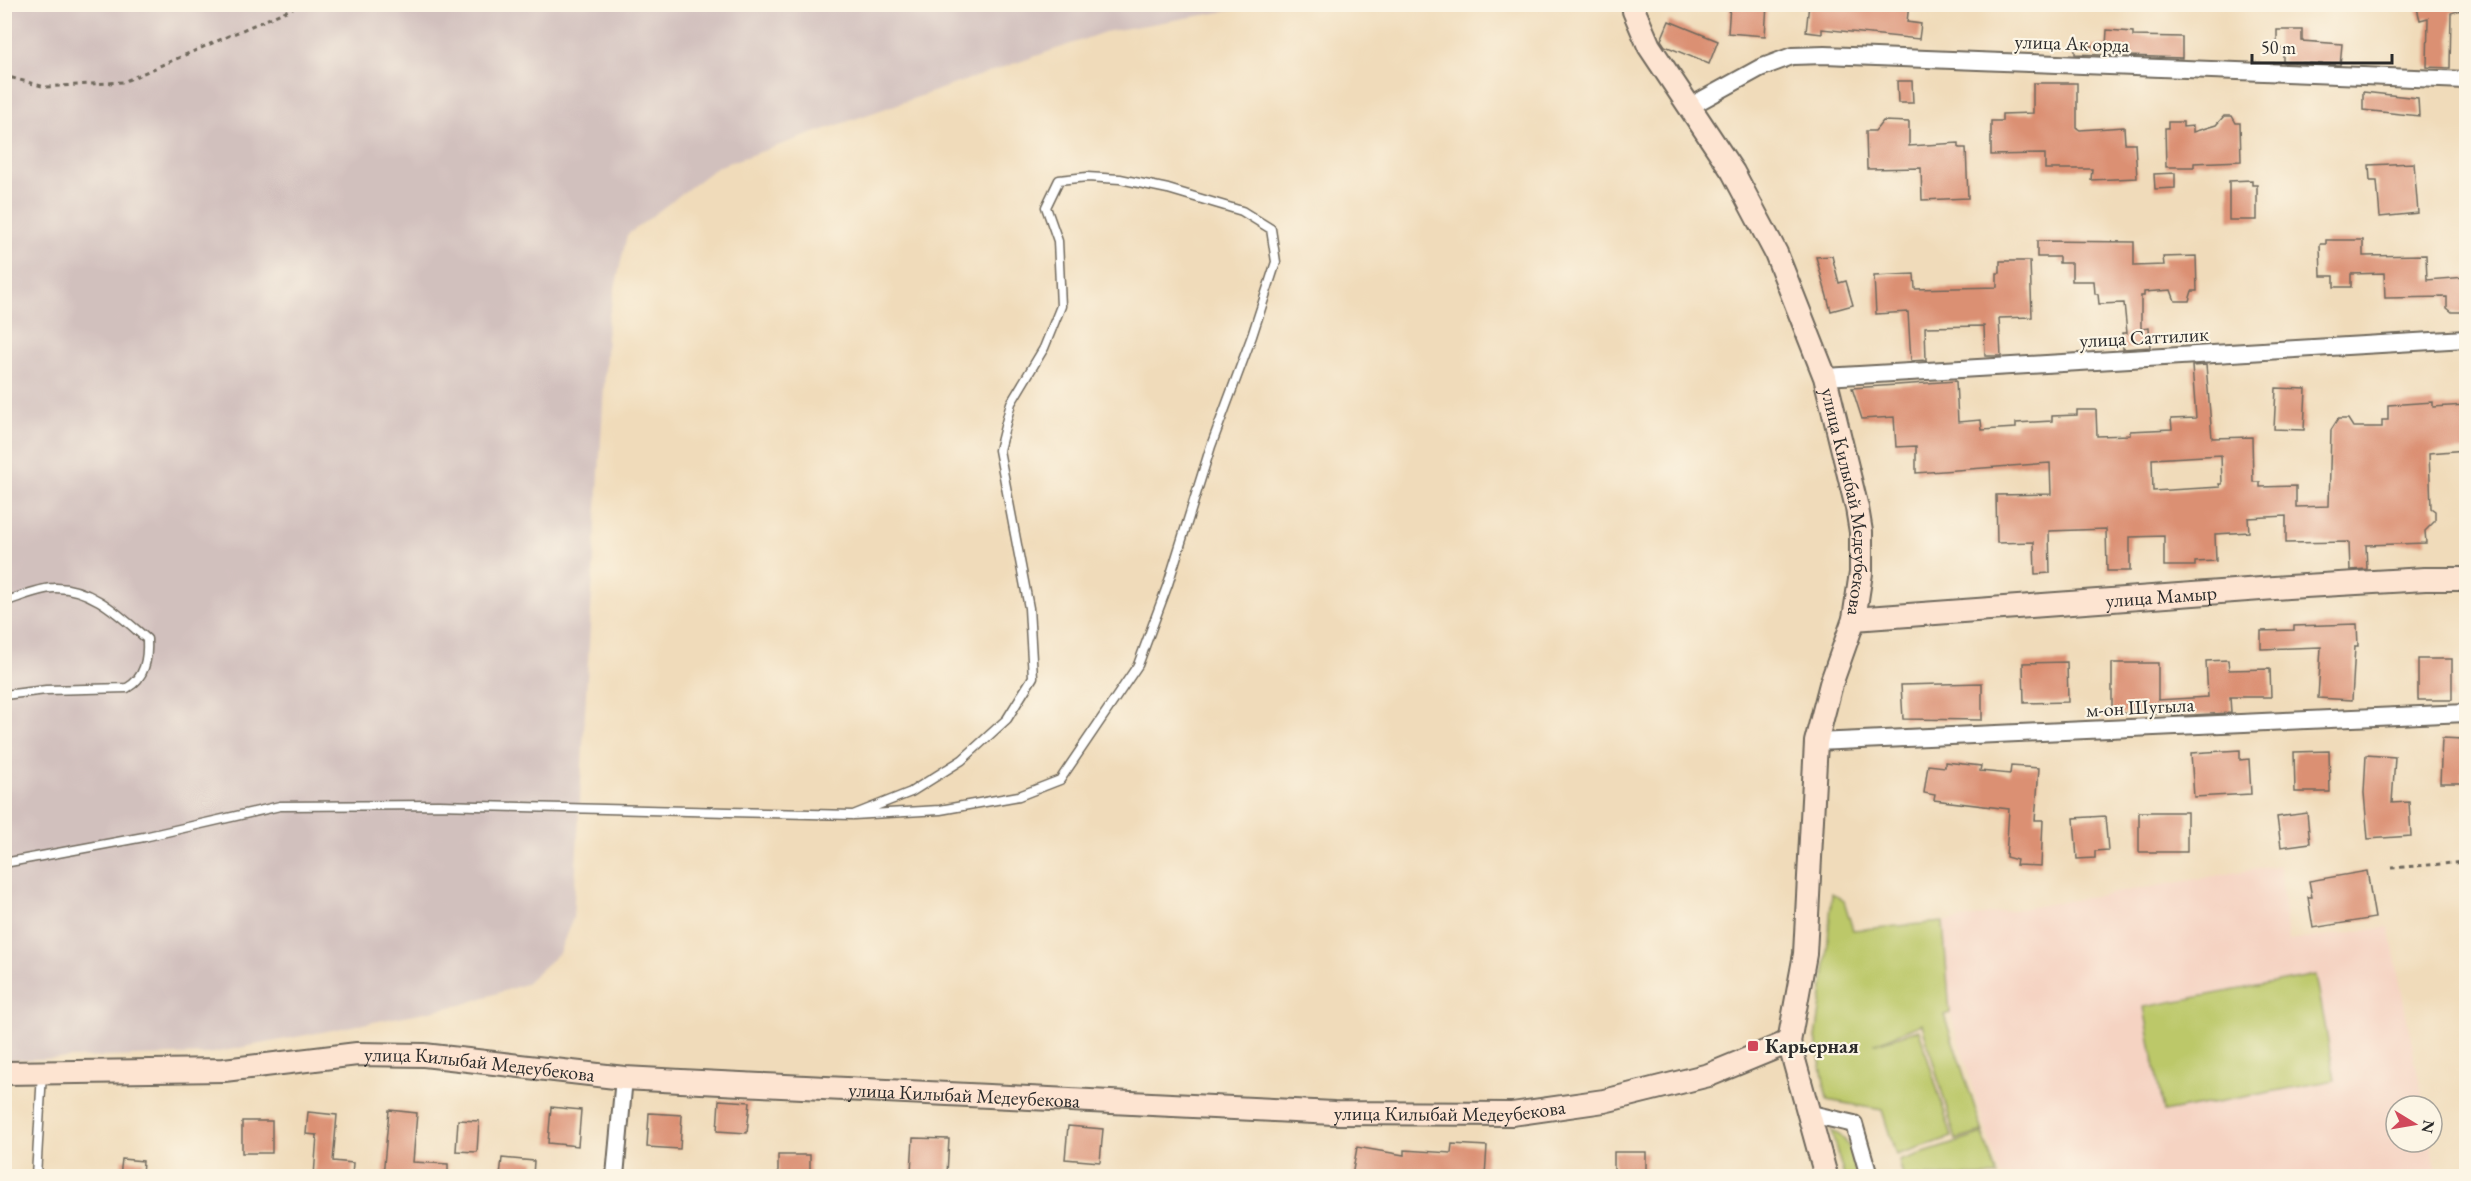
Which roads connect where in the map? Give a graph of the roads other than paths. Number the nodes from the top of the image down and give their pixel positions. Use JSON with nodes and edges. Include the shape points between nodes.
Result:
{"nodes":[{"id":1,"x":1634,"y":4,"type":"edge"},
{"id":2,"x":2466,"y":80,"type":"edge"},
{"id":3,"x":1689,"y":107,"type":"junction"},
{"id":4,"x":2466,"y":339,"type":"edge"},
{"id":5,"x":1825,"y":377,"type":"junction"},
{"id":6,"x":2466,"y":579,"type":"edge"},
{"id":7,"x":4,"y":602,"type":"edge"},
{"id":8,"x":1854,"y":619,"type":"junction"},
{"id":9,"x":4,"y":695,"type":"edge"},
{"id":10,"x":2466,"y":713,"type":"edge"},
{"id":11,"x":1816,"y":742,"type":"junction"},
{"id":12,"x":853,"y":815,"type":"junction"},
{"id":13,"x":4,"y":863,"type":"edge"},
{"id":14,"x":1789,"y":1042,"type":"junction"},
{"id":15,"x":4,"y":1073,"type":"edge"},
{"id":16,"x":42,"y":1073,"type":"junction"},
{"id":17,"x":624,"y":1078,"type":"junction"},
{"id":18,"x":1807,"y":1113,"type":"junction"},
{"id":19,"x":36,"y":1176,"type":"edge"},
{"id":20,"x":615,"y":1176,"type":"edge"},
{"id":21,"x":1826,"y":1176,"type":"edge"},
{"id":22,"x":1869,"y":1176,"type":"edge"}],
"edges":[{"from":1,"to":3,"type":"main road","name":"улица Килыбай Медеубекова","via":[[1649,46]]},
{"from":2,"to":3,"type":"street","name":"улица Ак орда","via":[[1792,56],[1760,68]]},
{"from":3,"to":5,"type":"main road","name":"улица Килыбай Медеубекова","via":[[1733,172],[1776,253]]},
{"from":4,"to":5,"type":"street","name":"улица Саттилик"},
{"from":5,"to":8,"type":"main road","name":"улица Килыбай Медеубекова","via":[[1861,532],[1861,573]]},
{"from":6,"to":8,"type":"main road","name":"улица Мамыр","via":[[2288,587]]},
{"from":7,"to":9,"type":"lane","via":[[53,587],[78,590],[101,601],[147,639],[148,652],[144,669],[127,688]]},
{"from":8,"to":11,"type":"main road","name":"улица Килыбай Медеубекова"},
{"from":10,"to":11,"type":"street","name":"м-он Шугыла"},
{"from":11,"to":14,"type":"main road","name":"улица Килыбай Медеубекова","via":[[1805,954]]},
{"from":12,"to":12,"type":"lane","via":[[940,810],[1018,796],[1060,780],[1138,665],[1276,262],[1271,229],[1242,211],[1168,189],[1120,178],[1059,180],[1046,207],[1058,241],[1061,306],[1044,348],[1011,403],[999,450],[1029,608],[1033,677],[1007,719],[962,760],[911,792]]},
{"from":12,"to":13,"type":"lane","via":[[280,806]]},
{"from":14,"to":17,"type":"main road","name":"улица Килыбай Медеубекова","via":[[1709,1075],[1604,1101],[1512,1114],[1311,1112]]},
{"from":14,"to":18,"type":"main road"},
{"from":15,"to":16,"type":"main road","name":"улица Килыбай Медеубекова"},
{"from":16,"to":17,"type":"main road","name":"улица Килыбай Медеубекова","via":[[224,1070],[357,1054],[424,1055]]},
{"from":16,"to":19,"type":"lane"},
{"from":17,"to":20,"type":"street"},
{"from":18,"to":21,"type":"main road"},
{"from":18,"to":22,"type":"street","via":[[1854,1124]]}]}
